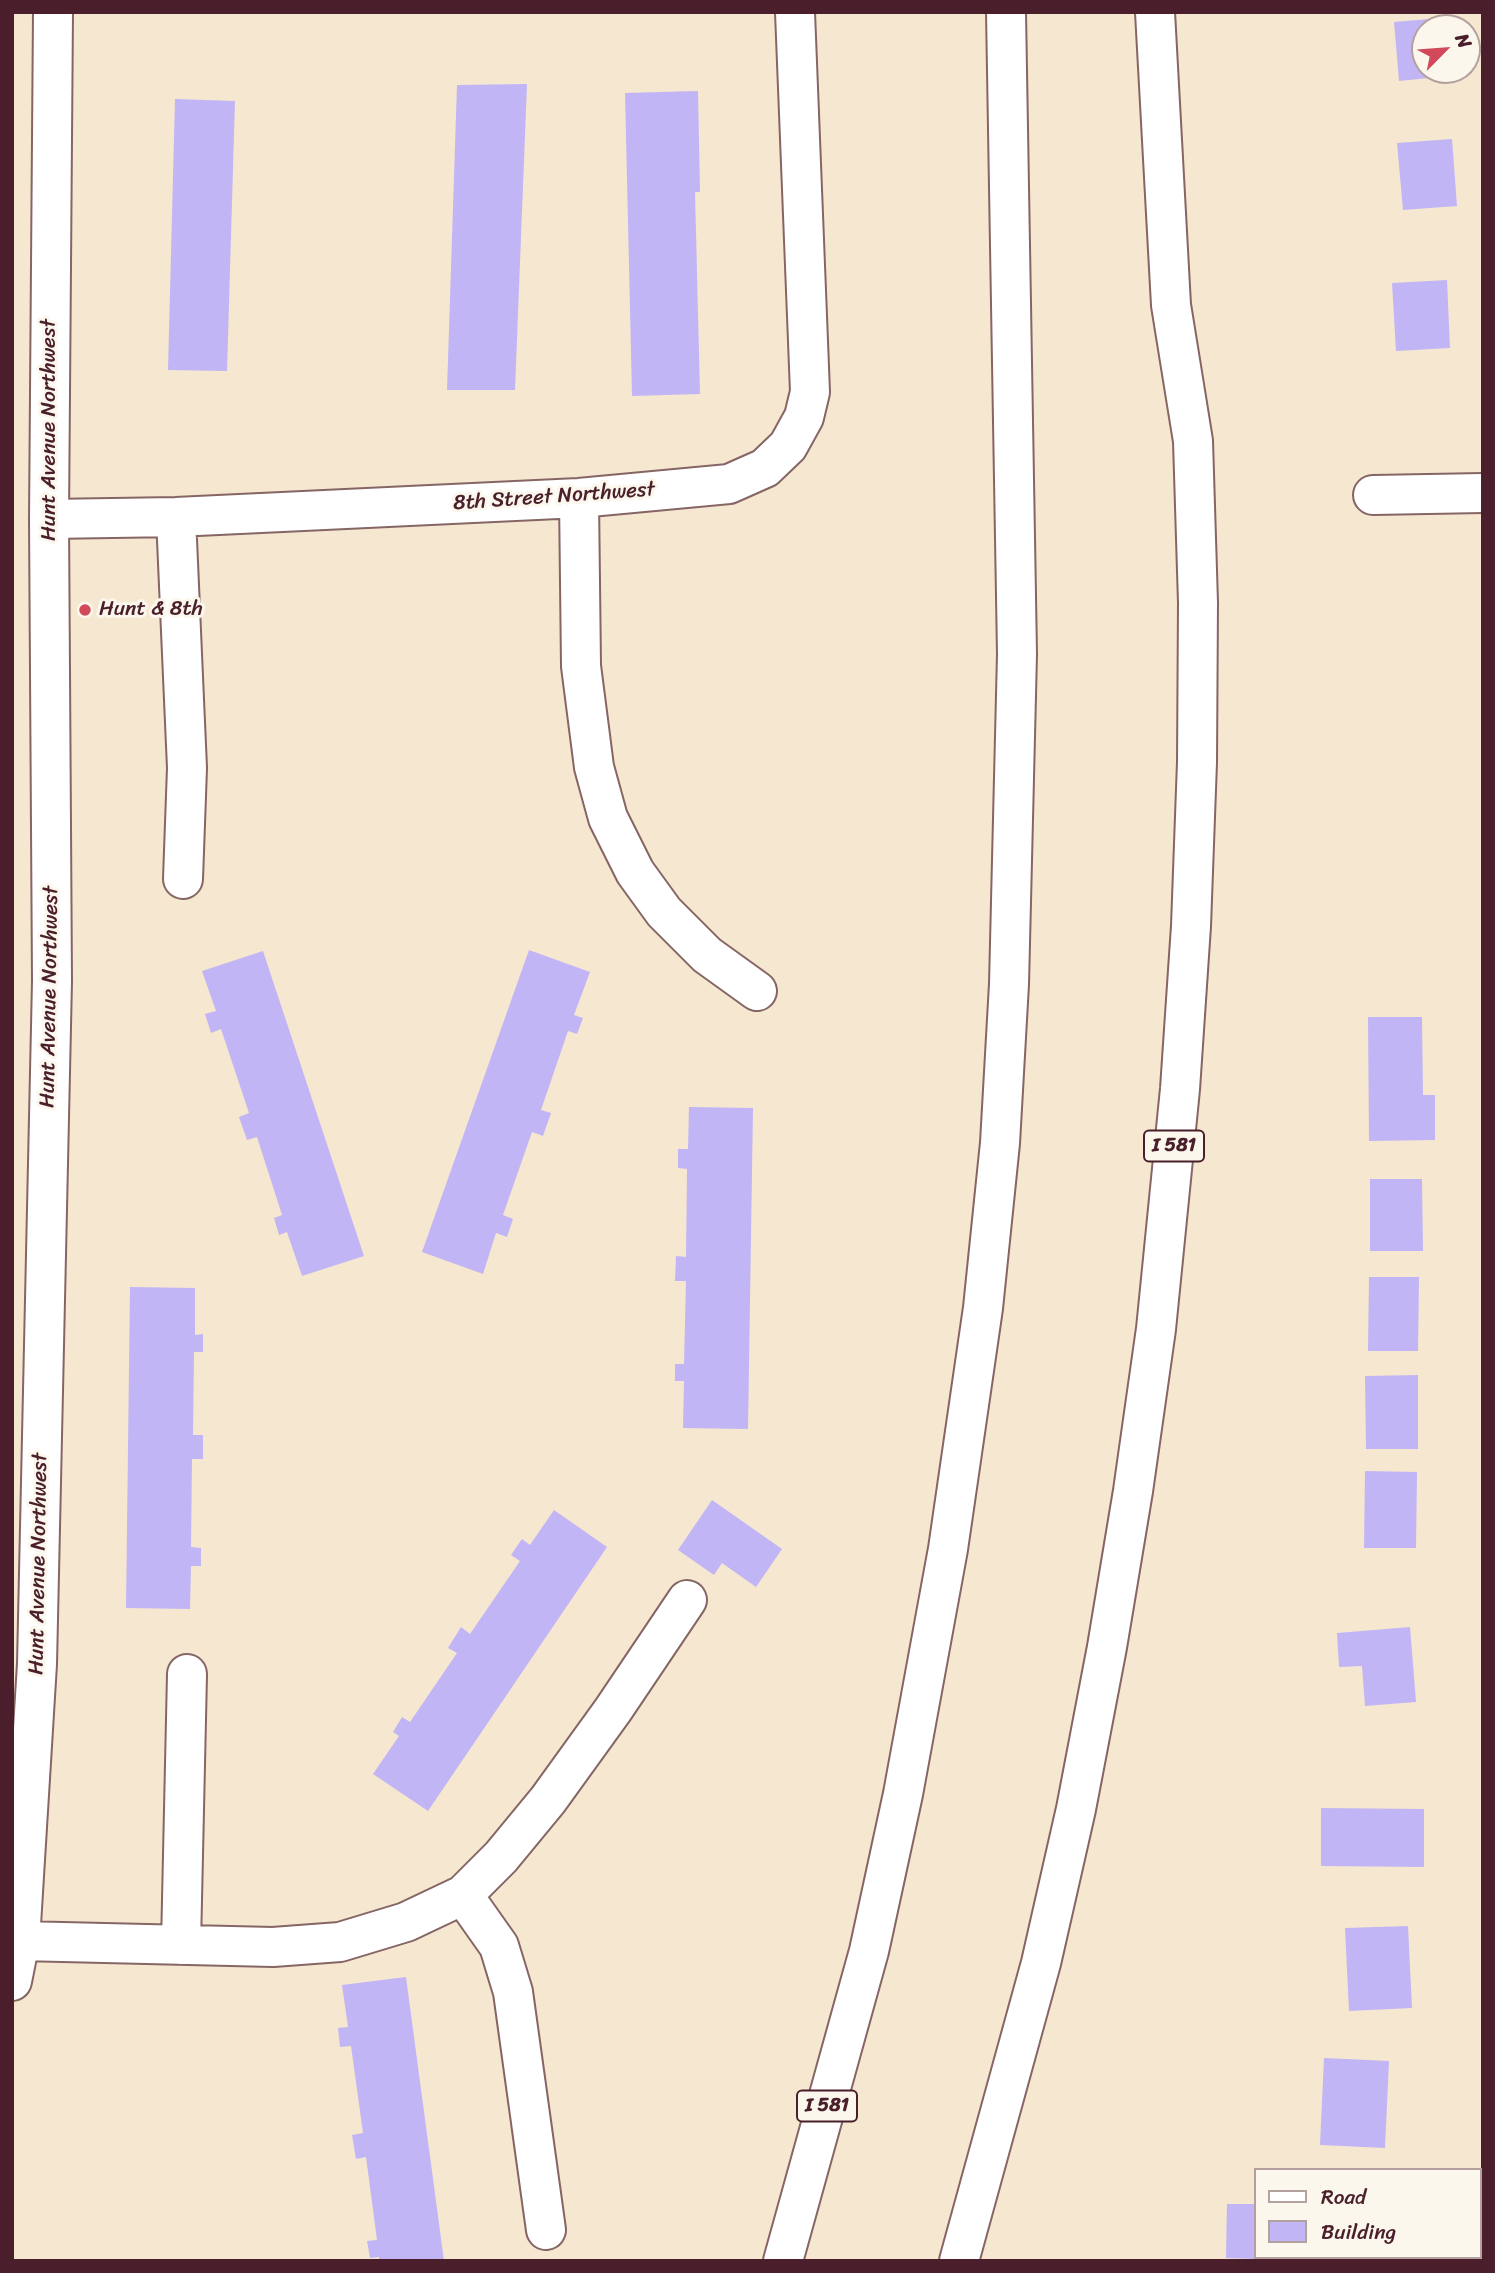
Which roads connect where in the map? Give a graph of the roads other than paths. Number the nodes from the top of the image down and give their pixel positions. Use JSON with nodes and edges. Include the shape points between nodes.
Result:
{"nodes":[{"id":1,"x":52,"y":12,"type":"edge"},
{"id":2,"x":795,"y":12,"type":"edge"},
{"id":3,"x":1006,"y":12,"type":"edge"},
{"id":4,"x":1155,"y":12,"type":"edge"},
{"id":5,"x":1483,"y":493,"type":"edge"},
{"id":6,"x":1373,"y":495,"type":"dead end"},
{"id":7,"x":579,"y":498,"type":"junction"},
{"id":8,"x":176,"y":516,"type":"junction"},
{"id":9,"x":49,"y":519,"type":"junction"},
{"id":10,"x":183,"y":879,"type":"dead end"},
{"id":11,"x":757,"y":992,"type":"dead end"},
{"id":12,"x":687,"y":1600,"type":"dead end"},
{"id":13,"x":187,"y":1674,"type":"dead end"},
{"id":14,"x":463,"y":1895,"type":"junction"},
{"id":15,"x":20,"y":1941,"type":"junction"},
{"id":16,"x":181,"y":1945,"type":"junction"},
{"id":17,"x":12,"y":1981,"type":"edge"},
{"id":18,"x":546,"y":2230,"type":"dead end"},
{"id":19,"x":783,"y":2261,"type":"edge"},
{"id":20,"x":959,"y":2261,"type":"edge"}],
"edges":[{"from":1,"to":9,"type":"main road","name":"Hunt Avenue Northwest"},
{"from":2,"to":7,"type":"main road","name":"8th Street Northwest","via":[[810,392],[804,417],[788,446],[765,468],[729,484]]},
{"from":3,"to":19,"type":"main road","number":"I 581","via":[[1017,654],[1000,1143],[983,1308],[948,1549],[903,1794],[869,1951]]},
{"from":4,"to":20,"type":"main road","number":"I 581","via":[[1171,305],[1193,442],[1198,603],[1191,926],[1180,1089],[1154,1342],[1107,1647],[1041,1964]]},
{"from":5,"to":6,"type":"main road"},
{"from":7,"to":8,"type":"main road","name":"8th Street Northwest"},
{"from":7,"to":11,"type":"main road","via":[[581,666],[594,767],[608,818],[635,872],[664,912],[707,955]]},
{"from":8,"to":9,"type":"main road","name":"8th Street Northwest"},
{"from":8,"to":10,"type":"main road","via":[[187,768]]},
{"from":9,"to":15,"type":"main road","name":"Hunt Avenue Northwest","via":[[52,981],[37,1664]]},
{"from":12,"to":14,"type":"main road","via":[[548,1800]]},
{"from":13,"to":16,"type":"main road"},
{"from":14,"to":16,"type":"main road","via":[[406,1922],[340,1942],[273,1947]]},
{"from":14,"to":18,"type":"main road","via":[[499,1946],[513,1992]]},
{"from":15,"to":16,"type":"main road"},
{"from":15,"to":17,"type":"main road","name":"Hunt Avenue Northwest"}]}
